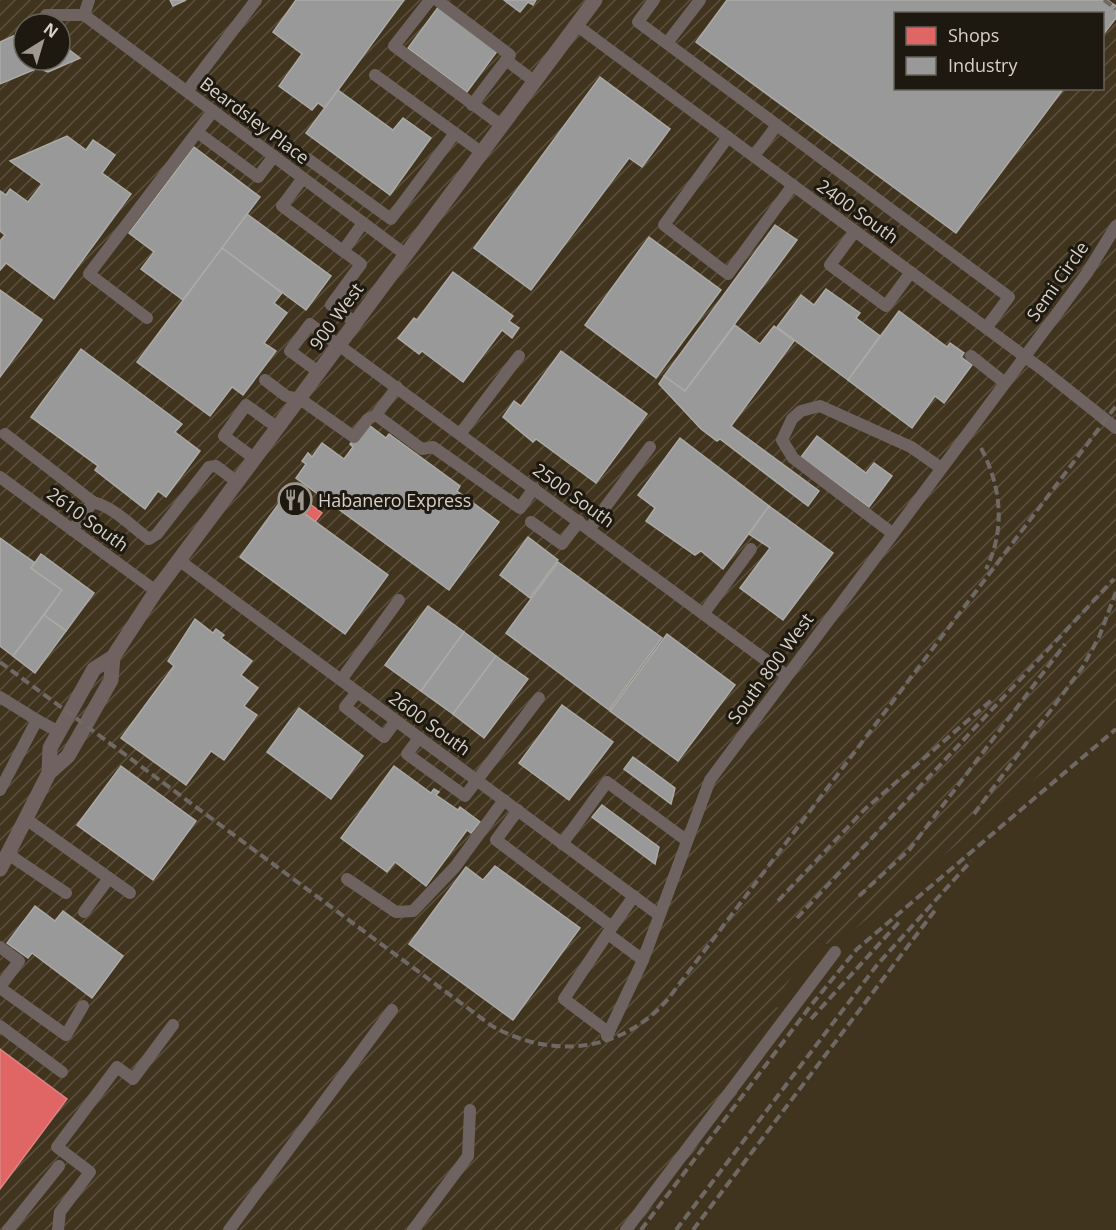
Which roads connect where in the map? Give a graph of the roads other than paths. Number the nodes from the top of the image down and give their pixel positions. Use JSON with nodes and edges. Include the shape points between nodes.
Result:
{"nodes":[{"id":1,"x":89,"y":0,"type":"edge"},
{"id":2,"x":256,"y":0,"type":"edge"},
{"id":3,"x":430,"y":0,"type":"edge"},
{"id":4,"x":437,"y":0,"type":"edge"},
{"id":5,"x":594,"y":0,"type":"edge"},
{"id":6,"x":654,"y":0,"type":"edge"},
{"id":7,"x":700,"y":0,"type":"edge"},
{"id":8,"x":72,"y":15,"type":"edge"},
{"id":9,"x":84,"y":15,"type":"junction"},
{"id":10,"x":576,"y":25,"type":"junction"},
{"id":11,"x":667,"y":43,"type":"junction"},
{"id":12,"x":506,"y":60,"type":"junction"},
{"id":13,"x":375,"y":75,"type":"dead end"},
{"id":14,"x":534,"y":81,"type":"junction"},
{"id":15,"x":187,"y":91,"type":"junction"},
{"id":16,"x":472,"y":105,"type":"junction"},
{"id":17,"x":213,"y":111,"type":"junction"},
{"id":18,"x":501,"y":125,"type":"junction"},
{"id":19,"x":777,"y":125,"type":"junction"},
{"id":20,"x":197,"y":132,"type":"junction"},
{"id":21,"x":455,"y":133,"type":"junction"},
{"id":22,"x":728,"y":137,"type":"junction"},
{"id":23,"x":481,"y":152,"type":"junction"},
{"id":24,"x":274,"y":156,"type":"junction"},
{"id":25,"x":754,"y":156,"type":"junction"},
{"id":26,"x":308,"y":159,"type":"dead end"},
{"id":27,"x":303,"y":178,"type":"junction"},
{"id":28,"x":793,"y":186,"type":"junction"},
{"id":29,"x":363,"y":223,"type":"junction"},
{"id":30,"x":1116,"y":226,"type":"edge"},
{"id":31,"x":855,"y":231,"type":"junction"},
{"id":32,"x":343,"y":251,"type":"junction"},
{"id":33,"x":405,"y":254,"type":"junction"},
{"id":34,"x":911,"y":272,"type":"junction"},
{"id":35,"x":147,"y":318,"type":"dead end"},
{"id":36,"x":356,"y":323,"type":"junction"},
{"id":37,"x":986,"y":328,"type":"junction"},
{"id":38,"x":340,"y":345,"type":"junction"},
{"id":39,"x":519,"y":356,"type":"dead end"},
{"id":40,"x":971,"y":356,"type":"dead end"},
{"id":41,"x":1025,"y":357,"type":"junction"},
{"id":42,"x":320,"y":373,"type":"junction"},
{"id":43,"x":265,"y":380,"type":"dead end"},
{"id":44,"x":1005,"y":383,"type":"junction"},
{"id":45,"x":397,"y":387,"type":"junction"},
{"id":46,"x":300,"y":399,"type":"junction"},
{"id":47,"x":376,"y":415,"type":"junction"},
{"id":48,"x":278,"y":428,"type":"junction"},
{"id":49,"x":1116,"y":428,"type":"edge"},
{"id":50,"x":5,"y":434,"type":"dead end"},
{"id":51,"x":460,"y":434,"type":"junction"},
{"id":52,"x":650,"y":447,"type":"dead end"},
{"id":53,"x":255,"y":459,"type":"junction"},
{"id":54,"x":941,"y":468,"type":"junction"},
{"id":55,"x":0,"y":477,"type":"edge"},
{"id":56,"x":237,"y":482,"type":"junction"},
{"id":57,"x":534,"y":488,"type":"junction"},
{"id":58,"x":93,"y":502,"type":"junction"},
{"id":59,"x":531,"y":522,"type":"dead end"},
{"id":60,"x":584,"y":525,"type":"junction"},
{"id":61,"x":72,"y":530,"type":"junction"},
{"id":62,"x":892,"y":533,"type":"junction"},
{"id":63,"x":751,"y":549,"type":"dead end"},
{"id":64,"x":180,"y":561,"type":"junction"},
{"id":65,"x":156,"y":591,"type":"junction"},
{"id":66,"x":399,"y":600,"type":"dead end"},
{"id":67,"x":704,"y":614,"type":"junction"},
{"id":68,"x":113,"y":657,"type":"junction"},
{"id":69,"x":786,"y":675,"type":"junction"},
{"id":70,"x":341,"y":680,"type":"junction"},
{"id":71,"x":357,"y":692,"type":"junction"},
{"id":72,"x":0,"y":697,"type":"edge"},
{"id":73,"x":539,"y":698,"type":"dead end"},
{"id":74,"x":37,"y":720,"type":"junction"},
{"id":75,"x":396,"y":721,"type":"junction"},
{"id":76,"x":59,"y":732,"type":"junction"},
{"id":77,"x":419,"y":738,"type":"junction"},
{"id":78,"x":49,"y":773,"type":"junction"},
{"id":79,"x":477,"y":780,"type":"junction"},
{"id":80,"x":0,"y":790,"type":"edge"},
{"id":81,"x":504,"y":800,"type":"junction"},
{"id":82,"x":518,"y":810,"type":"junction"},
{"id":83,"x":26,"y":819,"type":"junction"},
{"id":84,"x":686,"y":840,"type":"junction"},
{"id":85,"x":562,"y":844,"type":"junction"},
{"id":86,"x":3,"y":862,"type":"edge"},
{"id":87,"x":109,"y":878,"type":"junction"},
{"id":88,"x":347,"y":879,"type":"dead end"},
{"id":89,"x":66,"y":893,"type":"dead end"},
{"id":90,"x":130,"y":893,"type":"dead end"},
{"id":91,"x":634,"y":896,"type":"junction"},
{"id":92,"x":84,"y":912,"type":"dead end"},
{"id":93,"x":659,"y":915,"type":"junction"},
{"id":94,"x":610,"y":930,"type":"junction"},
{"id":95,"x":0,"y":947,"type":"edge"},
{"id":96,"x":835,"y":952,"type":"dead end"},
{"id":97,"x":642,"y":960,"type":"junction"},
{"id":98,"x":0,"y":988,"type":"edge"},
{"id":99,"x":83,"y":1006,"type":"dead end"},
{"id":100,"x":392,"y":1010,"type":"dead end"},
{"id":101,"x":173,"y":1025,"type":"dead end"},
{"id":102,"x":0,"y":1026,"type":"edge"},
{"id":103,"x":62,"y":1072,"type":"dead end"},
{"id":104,"x":470,"y":1110,"type":"dead end"},
{"id":105,"x":59,"y":1166,"type":"dead end"},
{"id":106,"x":9,"y":1230,"type":"edge"},
{"id":107,"x":58,"y":1230,"type":"edge"},
{"id":108,"x":229,"y":1230,"type":"edge"},
{"id":109,"x":413,"y":1230,"type":"edge"},
{"id":110,"x":626,"y":1230,"type":"edge"}],
"edges":[{"from":1,"to":9,"type":"street"},
{"from":2,"to":15,"type":"street"},
{"from":3,"to":16,"type":"street","via":[[394,46]]},
{"from":4,"to":12,"type":"street","via":[[510,55]]},
{"from":5,"to":10,"type":"main road","name":"900 West"},
{"from":6,"to":11,"type":"street","via":[[638,22]]},
{"from":7,"to":11,"type":"street"},
{"from":8,"to":9,"type":"street"},
{"from":9,"to":15,"type":"street","name":"Beardsley Place"},
{"from":10,"to":14,"type":"main road","name":"900 West"},
{"from":10,"to":22,"type":"street","name":"2400 South"},
{"from":11,"to":19,"type":"street"},
{"from":12,"to":14,"type":"street"},
{"from":12,"to":16,"type":"street"},
{"from":13,"to":21,"type":"street"},
{"from":14,"to":18,"type":"main road","name":"900 West"},
{"from":15,"to":17,"type":"street","name":"Beardsley Place"},
{"from":16,"to":18,"type":"street"},
{"from":17,"to":20,"type":"street"},
{"from":17,"to":24,"type":"street","name":"Beardsley Place"},
{"from":18,"to":23,"type":"main road","name":"900 West"},
{"from":19,"to":25,"type":"street"},
{"from":19,"to":37,"type":"street","via":[[1009,297]]},
{"from":20,"to":24,"type":"street","via":[[258,177]]},
{"from":20,"to":35,"type":"street","via":[[89,274]]},
{"from":21,"to":23,"type":"street"},
{"from":21,"to":26,"type":"street","via":[[391,219]]},
{"from":22,"to":25,"type":"street","name":"2400 South"},
{"from":22,"to":28,"type":"street","via":[[664,225],[728,274]]},
{"from":23,"to":33,"type":"main road","name":"900 West"},
{"from":24,"to":27,"type":"street","name":"Beardsley Place"},
{"from":25,"to":28,"type":"street","name":"2400 South"},
{"from":27,"to":29,"type":"street","name":"Beardsley Place"},
{"from":27,"to":32,"type":"street","via":[[282,206]]},
{"from":28,"to":31,"type":"street","name":"2400 South"},
{"from":29,"to":32,"type":"street"},
{"from":29,"to":33,"type":"street","name":"Beardsley Place"},
{"from":30,"to":41,"type":"street","name":"Semi Circle"},
{"from":31,"to":34,"type":"street","name":"2400 South"},
{"from":31,"to":34,"type":"street","via":[[830,265],[849,279],[886,306]]},
{"from":32,"to":36,"type":"street","via":[[361,264],[331,305]]},
{"from":33,"to":36,"type":"main road","name":"900 West"},
{"from":34,"to":37,"type":"street","name":"2400 South"},
{"from":36,"to":38,"type":"main road","name":"900 West"},
{"from":37,"to":41,"type":"street","name":"2400 South"},
{"from":38,"to":42,"type":"main road","name":"900 West"},
{"from":38,"to":42,"type":"street","name":"2500 South","via":[[310,324],[290,351]]},
{"from":38,"to":45,"type":"street","name":"2500 South"},
{"from":39,"to":51,"type":"street"},
{"from":40,"to":44,"type":"street"},
{"from":41,"to":44,"type":"street","name":"South 800 West"},
{"from":41,"to":49,"type":"street","name":"2400 South"},
{"from":42,"to":46,"type":"main road","name":"900 West"},
{"from":43,"to":46,"type":"street","via":[[285,396]]},
{"from":44,"to":54,"type":"street","name":"South 800 West"},
{"from":45,"to":47,"type":"street"},
{"from":45,"to":51,"type":"street","name":"2500 South"},
{"from":46,"to":47,"type":"street","via":[[354,437]]},
{"from":46,"to":48,"type":"main road","name":"900 West"},
{"from":47,"to":57,"type":"street","via":[[422,449],[434,447],[520,508]]},
{"from":48,"to":53,"type":"main road","name":"900 West"},
{"from":48,"to":53,"type":"street","via":[[246,405],[224,436]]},
{"from":50,"to":58,"type":"street"},
{"from":51,"to":57,"type":"street","name":"2500 South"},
{"from":52,"to":60,"type":"street"},
{"from":53,"to":56,"type":"main road","name":"900 West"},
{"from":54,"to":62,"type":"street","name":"South 800 West"},
{"from":54,"to":62,"type":"street","via":[[911,447],[820,406],[801,411],[792,419],[782,440],[793,458]]},
{"from":55,"to":61,"type":"street","name":"2610 South"},
{"from":56,"to":58,"type":"street","via":[[216,466],[209,466],[157,534],[149,539],[107,506]]},
{"from":56,"to":64,"type":"main road","name":"900 West"},
{"from":57,"to":60,"type":"street","name":"2500 South"},
{"from":58,"to":61,"type":"street"},
{"from":59,"to":60,"type":"street","via":[[562,544]]},
{"from":60,"to":67,"type":"street","name":"2500 South"},
{"from":61,"to":65,"type":"street","name":"2610 South"},
{"from":62,"to":69,"type":"street","name":"South 800 West"},
{"from":63,"to":67,"type":"street"},
{"from":64,"to":65,"type":"main road","name":"900 West"},
{"from":64,"to":70,"type":"street","name":"2600 South"},
{"from":65,"to":68,"type":"main road","name":"900 West"},
{"from":66,"to":70,"type":"street"},
{"from":67,"to":69,"type":"street","name":"2500 South"},
{"from":68,"to":76,"type":"main road","name":"900 West","via":[[94,669]]},
{"from":68,"to":78,"type":"main road","name":"900 West","via":[[111,680],[68,756]]},
{"from":69,"to":84,"type":"street","name":"South 800 West","via":[[710,780]]},
{"from":70,"to":71,"type":"street","name":"2600 South"},
{"from":71,"to":75,"type":"street","name":"2600 South"},
{"from":71,"to":75,"type":"street","via":[[345,707],[384,737]]},
{"from":72,"to":74,"type":"street"},
{"from":73,"to":79,"type":"street"},
{"from":74,"to":76,"type":"street"},
{"from":74,"to":80,"type":"street"},
{"from":75,"to":77,"type":"street","name":"2600 South"},
{"from":76,"to":78,"type":"main road","name":"900 West","via":[[50,748]]},
{"from":77,"to":79,"type":"street","name":"2600 South"},
{"from":77,"to":79,"type":"street","via":[[407,754],[465,796]]},
{"from":78,"to":83,"type":"main road","name":"900 West"},
{"from":79,"to":81,"type":"street","name":"2600 South"},
{"from":81,"to":82,"type":"street","name":"2600 South"},
{"from":81,"to":88,"type":"street","via":[[455,867],[413,911],[396,912]]},
{"from":82,"to":85,"type":"street","name":"2600 South"},
{"from":82,"to":94,"type":"street","via":[[496,840]]},
{"from":83,"to":86,"type":"main road","name":"900 West"},
{"from":83,"to":87,"type":"street"},
{"from":84,"to":85,"type":"street","via":[[607,782]]},
{"from":84,"to":93,"type":"street","name":"South 800 West"},
{"from":85,"to":91,"type":"street","name":"2600 South"},
{"from":86,"to":89,"type":"street"},
{"from":87,"to":90,"type":"street"},
{"from":87,"to":92,"type":"street"},
{"from":91,"to":93,"type":"street","name":"2600 South"},
{"from":91,"to":94,"type":"street"},
{"from":93,"to":97,"type":"street","name":"South 800 West"},
{"from":94,"to":97,"type":"street"},
{"from":94,"to":97,"type":"street","name":"South 800 West","via":[[564,999],[607,1034]]},
{"from":95,"to":98,"type":"street","via":[[19,961]]},
{"from":96,"to":110,"type":"street"},
{"from":98,"to":99,"type":"street","via":[[66,1035]]},
{"from":100,"to":108,"type":"street"},
{"from":101,"to":107,"type":"street","via":[[133,1079],[117,1067],[57,1147],[90,1172],[60,1212]]},
{"from":102,"to":103,"type":"street"},
{"from":104,"to":109,"type":"street","via":[[468,1156]]},
{"from":105,"to":106,"type":"street"}]}
